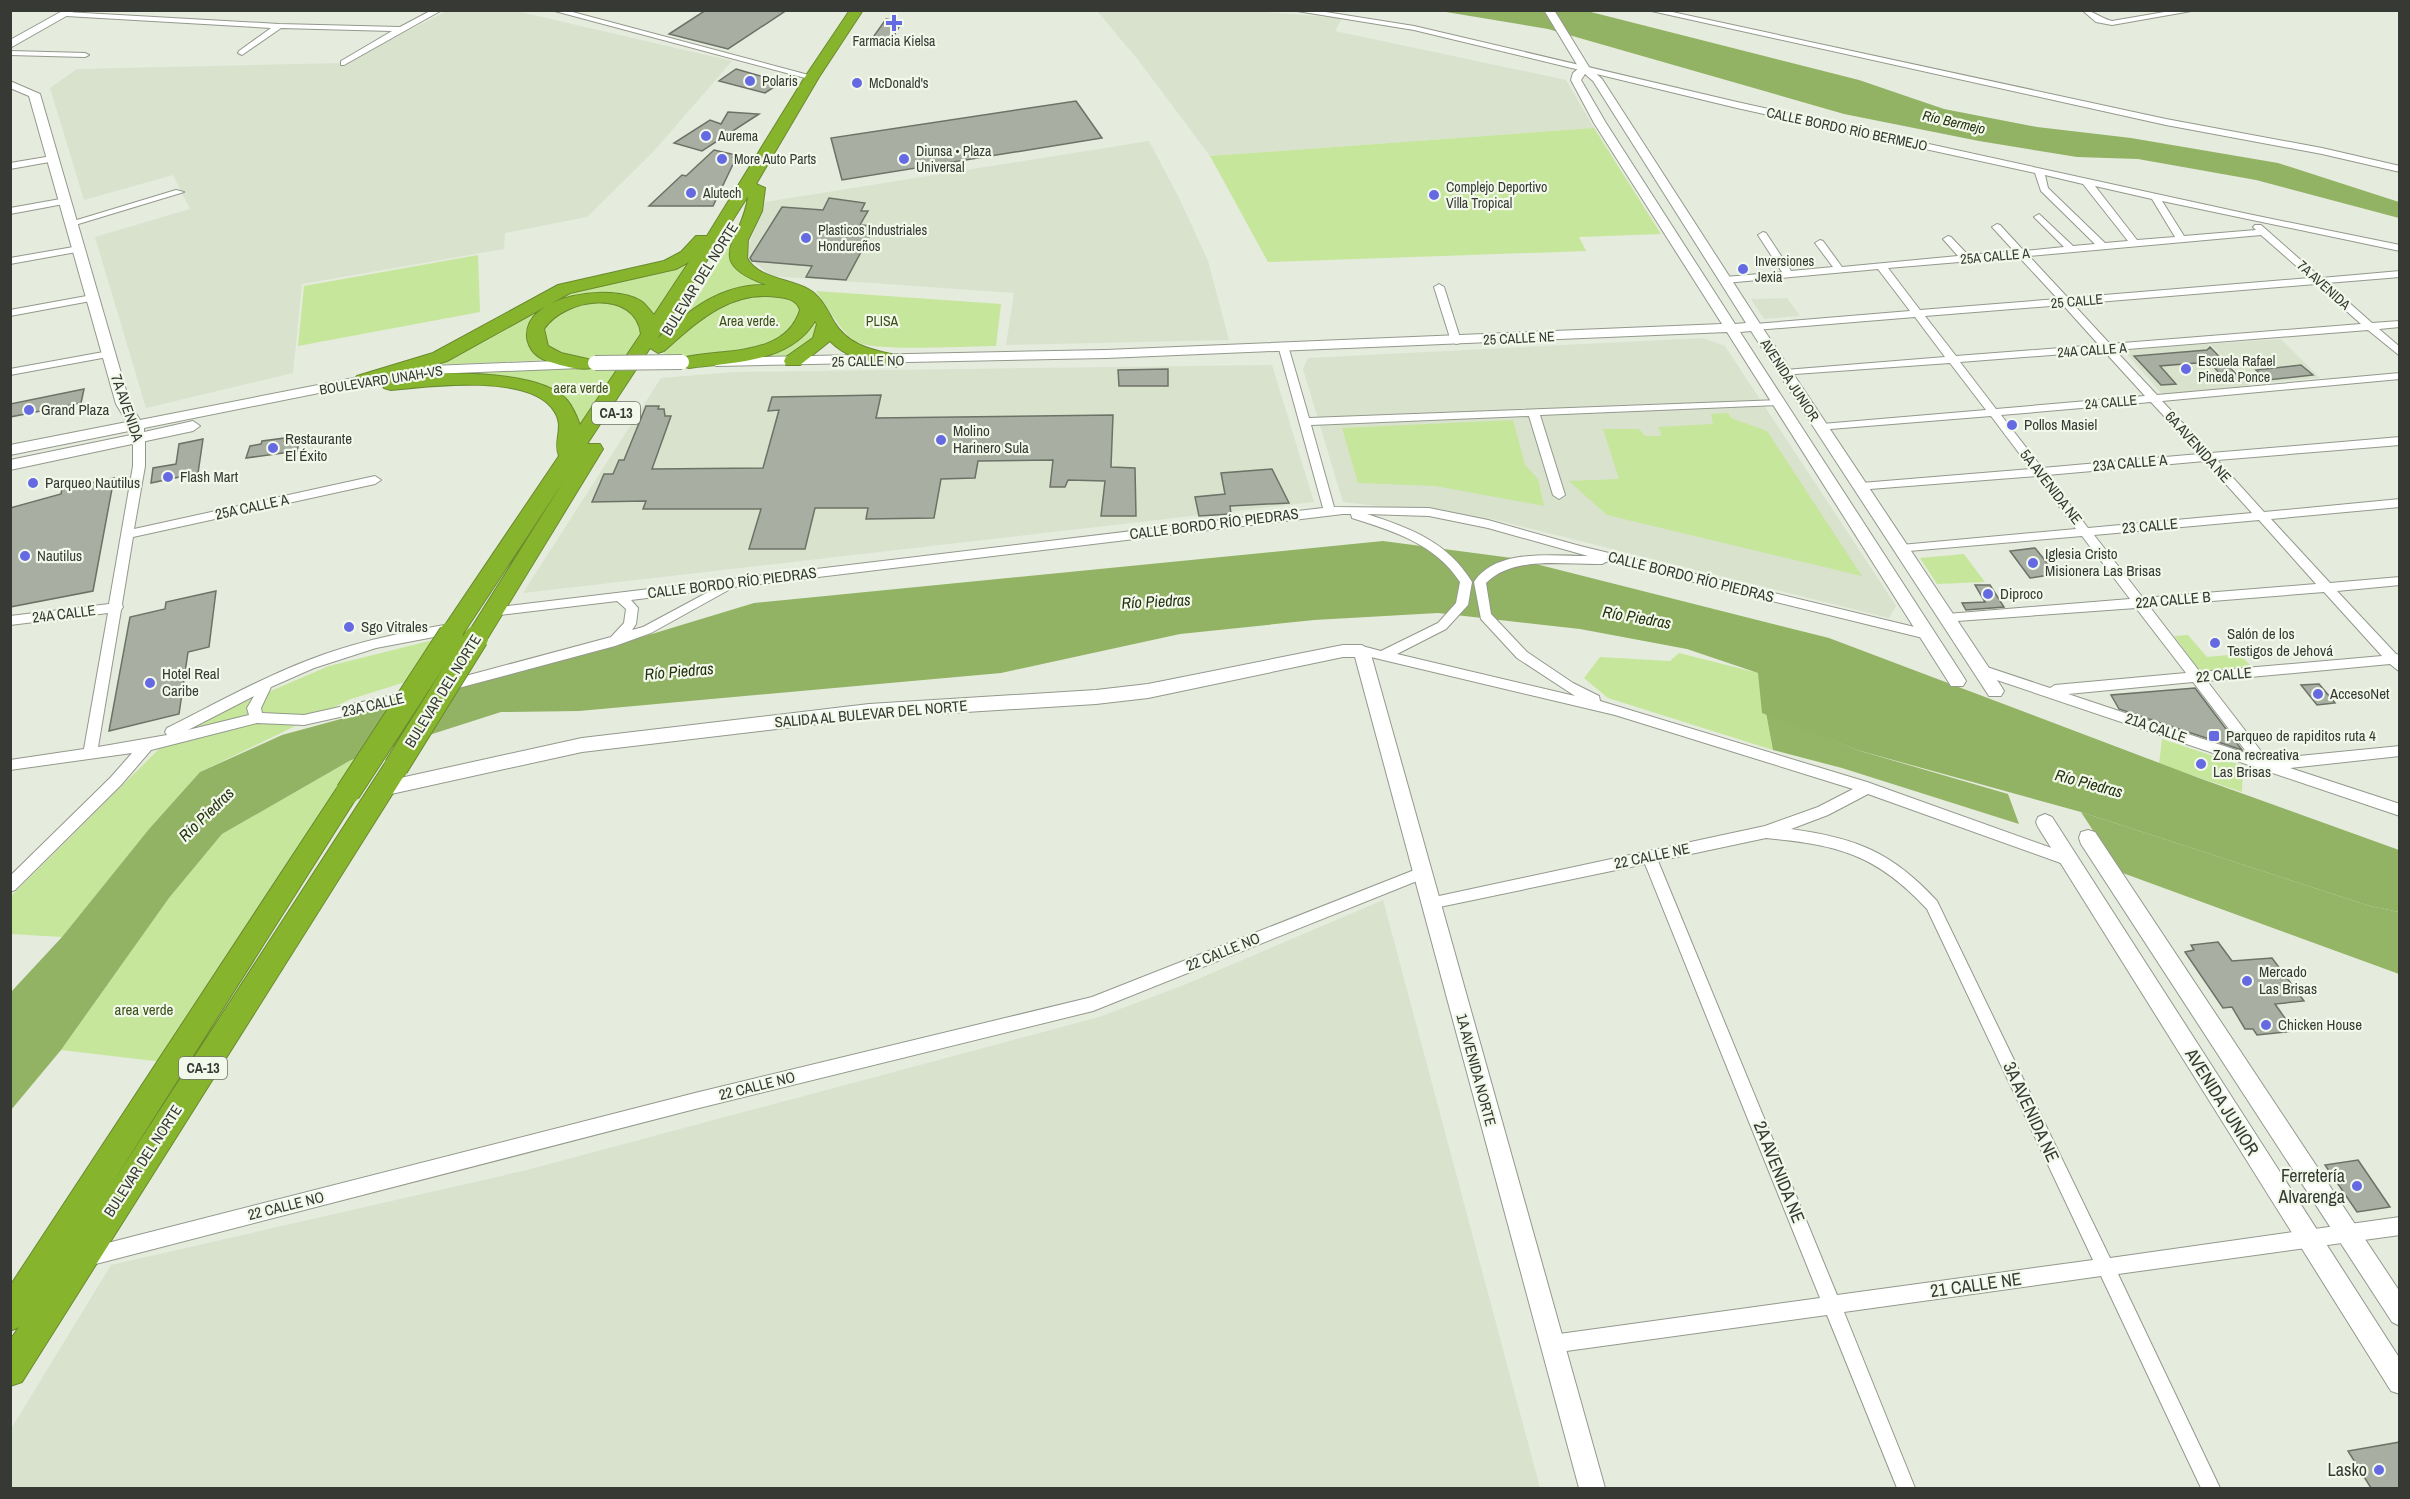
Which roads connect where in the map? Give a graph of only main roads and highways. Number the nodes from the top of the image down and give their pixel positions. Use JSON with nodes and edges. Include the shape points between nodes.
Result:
{"nodes":[{"id":1,"x":856,"y":10,"type":"edge"},
{"id":2,"x":873,"y":10,"type":"edge"},
{"id":3,"x":1549,"y":10,"type":"edge"},
{"id":4,"x":69,"y":12,"type":"edge"},
{"id":5,"x":10,"y":45,"type":"edge"},
{"id":6,"x":1584,"y":66,"type":"junction"},
{"id":7,"x":10,"y":84,"type":"edge"},
{"id":8,"x":757,"y":188,"type":"junction"},
{"id":9,"x":723,"y":224,"type":"junction"},
{"id":10,"x":826,"y":325,"type":"junction"},
{"id":11,"x":1755,"y":327,"type":"junction"},
{"id":12,"x":1730,"y":328,"type":"junction"},
{"id":13,"x":654,"y":341,"type":"junction"},
{"id":14,"x":1284,"y":349,"type":"joint"},
{"id":15,"x":896,"y":361,"type":"junction"},
{"id":16,"x":685,"y":362,"type":"junction"},
{"id":17,"x":793,"y":362,"type":"junction"},
{"id":18,"x":590,"y":364,"type":"junction"},
{"id":19,"x":453,"y":369,"type":"junction"},
{"id":20,"x":364,"y":380,"type":"junction"},
{"id":21,"x":388,"y":384,"type":"junction"},
{"id":22,"x":137,"y":431,"type":"junction"},
{"id":23,"x":10,"y":450,"type":"edge"},
{"id":24,"x":10,"y":465,"type":"edge"},
{"id":25,"x":562,"y":468,"type":"junction"},
{"id":26,"x":461,"y":633,"type":"junction"},
{"id":27,"x":1362,"y":651,"type":"joint"},
{"id":28,"x":1958,"y":681,"type":"dead end"},
{"id":29,"x":1995,"y":691,"type":"dead end"},
{"id":30,"x":389,"y":778,"type":"junction"},
{"id":31,"x":2045,"y":822,"type":"dead end"},
{"id":32,"x":2088,"y":838,"type":"dead end"},
{"id":33,"x":2400,"y":1314,"type":"edge"},
{"id":34,"x":10,"y":1315,"type":"edge"},
{"id":35,"x":10,"y":1370,"type":"edge"},
{"id":36,"x":2400,"y":1382,"type":"edge"},
{"id":37,"x":1592,"y":1488,"type":"edge"}],
"edges":[{"from":1,"to":9,"type":"highway","name":"BULEVAR DEL NORTE","number":"CA-13"},
{"from":2,"to":8,"type":"highway","name":"BULEVAR DEL NORTE","number":"CA-13"},
{"from":3,"to":6,"type":"main road","name":"AVENIDA JUNIOR"},
{"from":4,"to":5,"type":"main road"},
{"from":6,"to":11,"type":"main road","name":"AVENIDA JUNIOR","via":[[1597,79]]},
{"from":6,"to":12,"type":"main road","name":"AVENIDA JUNIOR","via":[[1577,75],[1577,84]]},
{"from":7,"to":22,"type":"main road","name":"7A AVENIDA","via":[[34,94],[123,404]]},
{"from":8,"to":10,"type":"highway","via":[[755,209],[737,247],[738,260],[759,276],[803,292],[818,308]]},
{"from":8,"to":13,"type":"highway","name":"BULEVAR DEL NORTE","number":"CA-13"},
{"from":9,"to":13,"type":"highway","name":"BULEVAR DEL NORTE","number":"CA-13"},
{"from":9,"to":20,"type":"highway","via":[[687,256],[670,265],[564,289],[440,357]]},
{"from":10,"to":15,"type":"highway","via":[[847,348],[862,356]]},
{"from":10,"to":17,"type":"highway","via":[[821,341]]},
{"from":11,"to":12,"type":"main road","name":"25 CALLE NE"},
{"from":11,"to":29,"type":"main road","name":"AVENIDA JUNIOR"},
{"from":12,"to":14,"type":"main road","name":"25 CALLE NE"},
{"from":12,"to":28,"type":"main road","name":"AVENIDA JUNIOR"},
{"from":13,"to":16,"type":"highway","via":[[710,306],[741,292],[786,291],[808,307],[809,316],[789,340],[741,355]]},
{"from":13,"to":18,"type":"highway","via":[[646,316],[633,303],[613,298],[582,299],[546,313],[536,324],[534,336],[538,346],[557,358]]},
{"from":13,"to":25,"type":"highway","name":"BULEVAR DEL NORTE","number":"CA-13"},
{"from":13,"to":26,"type":"highway","name":"BULEVAR DEL NORTE","number":"CA-13","via":[[491,612]]},
{"from":14,"to":15,"type":"main road","name":"25 CALLE NO"},
{"from":15,"to":17,"type":"main road","name":"25 CALLE NO"},
{"from":16,"to":17,"type":"main road","name":"25 CALLE NO"},
{"from":16,"to":18,"type":"main road","name":"25 CALLE NO","bridge":true},
{"from":18,"to":19,"type":"main road","name":"25 CALLE NO"},
{"from":19,"to":20,"type":"main road","name":"BOULEVARD UNAH-VS"},
{"from":19,"to":21,"type":"main road","name":"BOULEVARD UNAH-VS"},
{"from":20,"to":22,"type":"main road","name":"BOULEVARD UNAH-VS"},
{"from":21,"to":22,"type":"main road","name":"BOULEVARD UNAH-VS"},
{"from":21,"to":25,"type":"highway","via":[[482,380],[509,382],[551,395],[568,413],[572,424],[572,438]]},
{"from":22,"to":23,"type":"main road"},
{"from":22,"to":24,"type":"main road"},
{"from":25,"to":26,"type":"highway","name":"BULEVAR DEL NORTE","number":"CA-13"},
{"from":26,"to":30,"type":"highway","name":"BULEVAR DEL NORTE","number":"CA-13","bridge":true},
{"from":26,"to":34,"type":"highway","name":"BULEVAR DEL NORTE","number":"CA-13","bridge":true,"via":[[348,792]]},
{"from":27,"to":30,"type":"main road","name":"SALIDA AL BULEVAR DEL NORTE","via":[[1343,651],[1148,691],[869,711],[582,745]]},
{"from":27,"to":37,"type":"main road","name":"1A AVENIDA NORTE"},
{"from":30,"to":35,"type":"highway","name":"BULEVAR DEL NORTE","number":"CA-13"},
{"from":31,"to":36,"type":"main road","name":"AVENIDA JUNIOR"},
{"from":32,"to":33,"type":"main road","name":"AVENIDA JUNIOR"}]}
